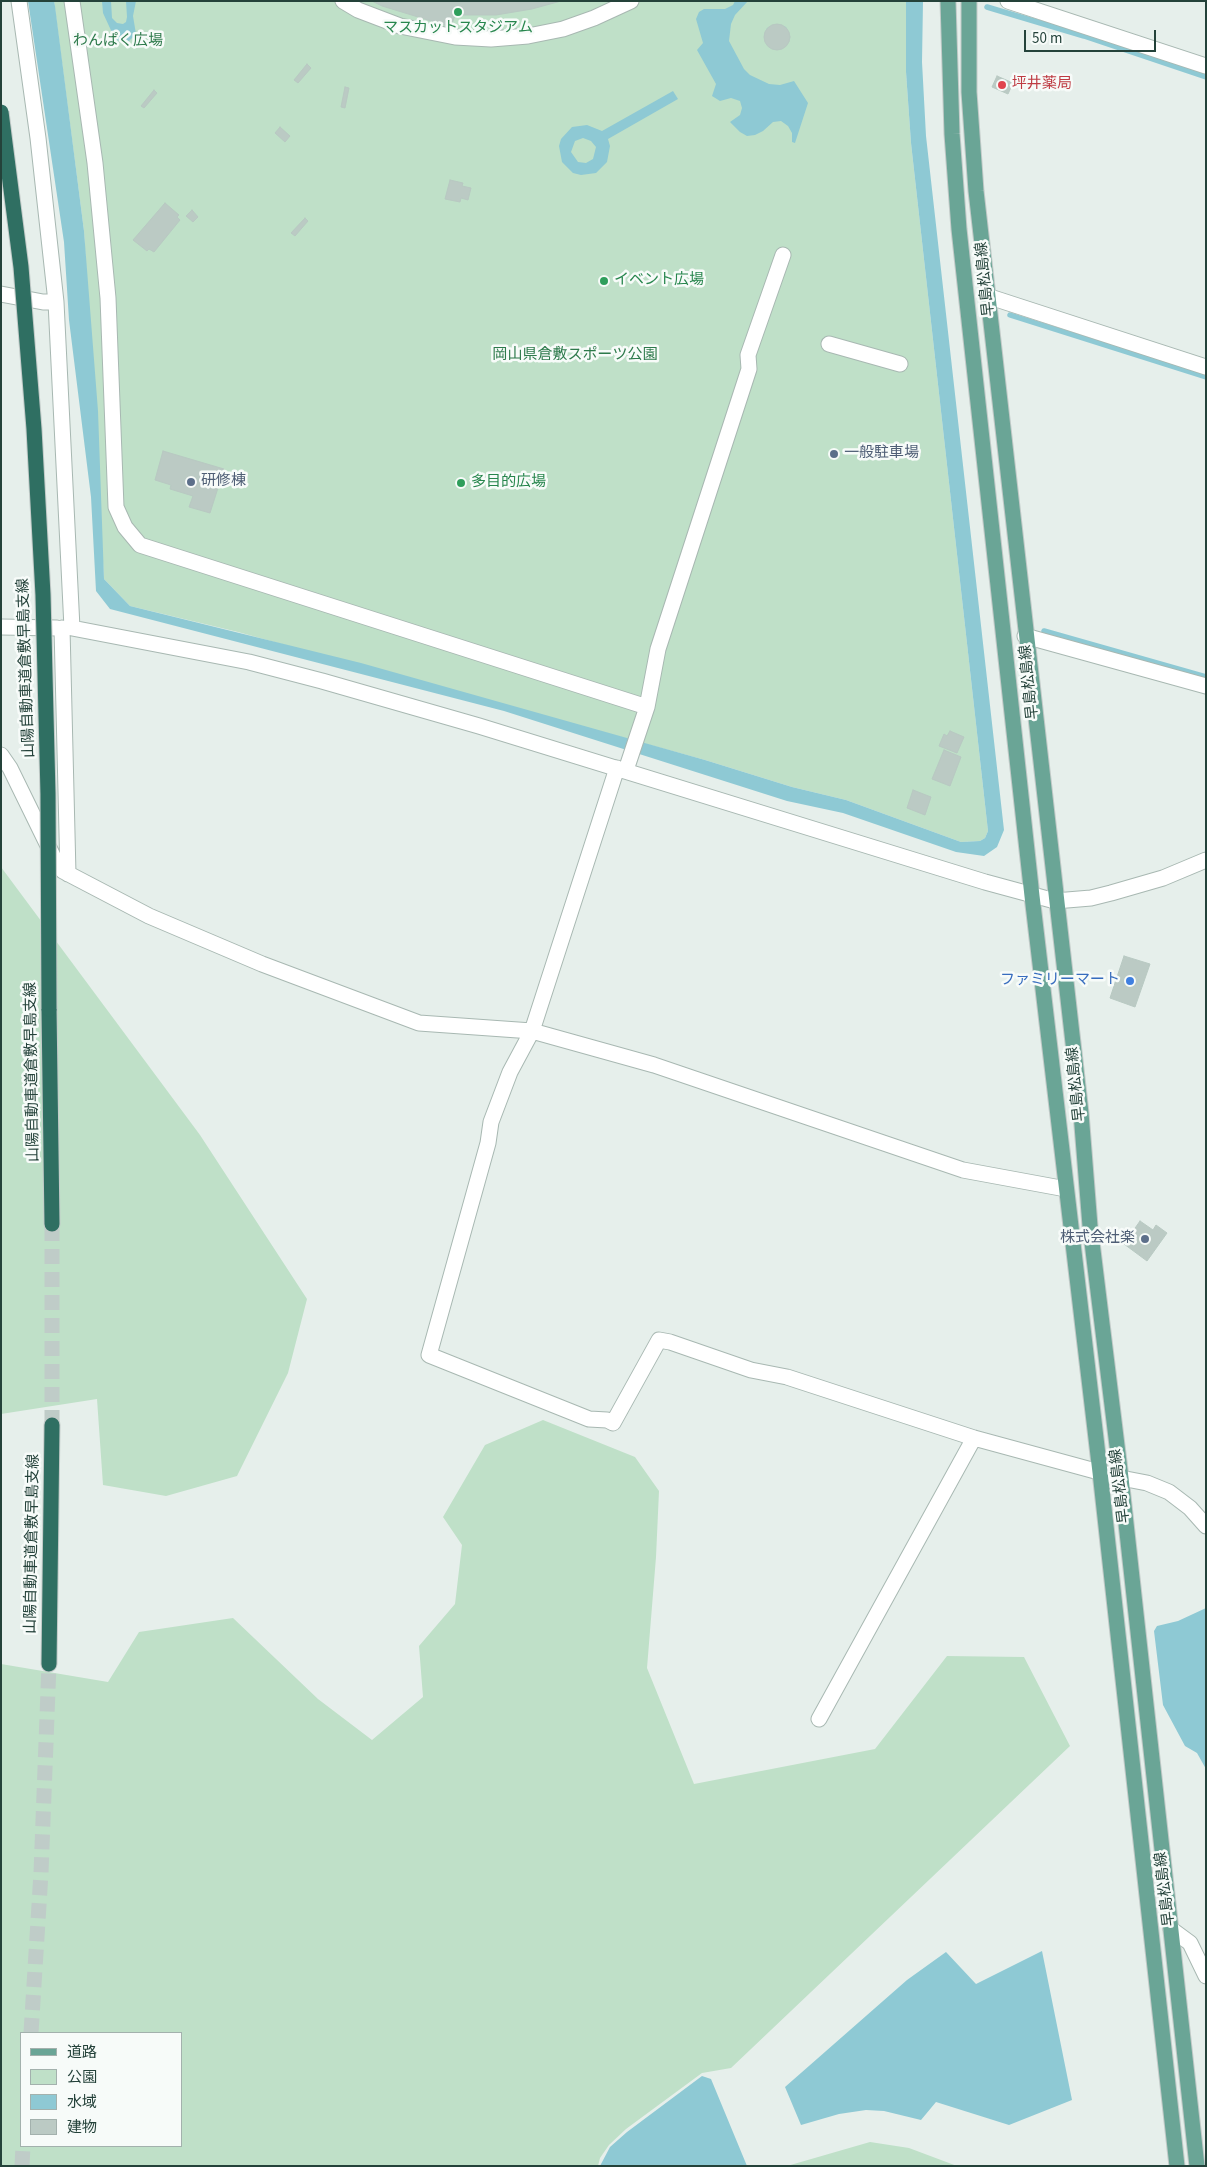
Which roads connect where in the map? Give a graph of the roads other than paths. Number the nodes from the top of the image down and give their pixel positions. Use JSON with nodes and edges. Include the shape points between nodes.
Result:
{"nodes":[{"id":1,"x":19,"y":1,"type":"edge"},
{"id":2,"x":72,"y":1,"type":"edge"},
{"id":3,"x":343,"y":1,"type":"edge"},
{"id":4,"x":630,"y":1,"type":"edge"},
{"id":5,"x":948,"y":1,"type":"edge"},
{"id":6,"x":969,"y":1,"type":"edge"},
{"id":7,"x":1008,"y":1,"type":"edge"},
{"id":8,"x":1206,"y":66,"type":"edge"},
{"id":9,"x":1,"y":112,"type":"edge"},
{"id":10,"x":781,"y":262,"type":"dead end"},
{"id":11,"x":1,"y":294,"type":"edge"},
{"id":12,"x":987,"y":296,"type":"junction"},
{"id":13,"x":56,"y":302,"type":"junction"},
{"id":14,"x":829,"y":344,"type":"dead end"},
{"id":15,"x":900,"y":364,"type":"dead end"},
{"id":16,"x":1206,"y":367,"type":"edge"},
{"id":17,"x":1,"y":626,"type":"edge"},
{"id":18,"x":67,"y":628,"type":"junction"},
{"id":19,"x":1025,"y":636,"type":"junction"},
{"id":20,"x":1206,"y":686,"type":"edge"},
{"id":21,"x":647,"y":707,"type":"junction"},
{"id":22,"x":1,"y":755,"type":"edge"},
{"id":23,"x":622,"y":769,"type":"junction"},
{"id":24,"x":1206,"y":860,"type":"edge"},
{"id":25,"x":68,"y":874,"type":"junction"},
{"id":26,"x":1032,"y":896,"type":"junction"},
{"id":27,"x":1055,"y":901,"type":"junction"},
{"id":28,"x":532,"y":1031,"type":"junction"},
{"id":29,"x":1066,"y":1189,"type":"junction"},
{"id":30,"x":52,"y":1224,"type":"tunnel mouth"},
{"id":31,"x":52,"y":1425,"type":"tunnel mouth"},
{"id":32,"x":974,"y":1438,"type":"junction"},
{"id":33,"x":1100,"y":1472,"type":"junction"},
{"id":34,"x":1121,"y":1478,"type":"junction"},
{"id":35,"x":1206,"y":1526,"type":"edge"},
{"id":36,"x":49,"y":1664,"type":"tunnel mouth"},
{"id":37,"x":820,"y":1719,"type":"dead end"},
{"id":38,"x":1171,"y":1929,"type":"junction"},
{"id":39,"x":1206,"y":1976,"type":"edge"},
{"id":40,"x":1177,"y":2166,"type":"edge"},
{"id":41,"x":1197,"y":2166,"type":"edge"}],
"edges":[{"from":1,"to":13,"type":"street"},
{"from":2,"to":21,"type":"street","via":[[108,298],[116,507],[125,527],[140,545]]},
{"from":3,"to":4,"type":"street","via":[[400,26],[455,37],[491,38],[528,36],[563,28]]},
{"from":5,"to":26,"type":"main road","name":"早島松島線","via":[[952,125],[960,229]]},
{"from":6,"to":12,"type":"main road","name":"早島松島線","via":[[969,92]]},
{"from":7,"to":8,"type":"street"},
{"from":9,"to":30,"type":"highway","name":"山陽自動車道倉敷早島支線","bridge":true,"via":[[21,267],[34,429],[42,595],[47,744]]},
{"from":10,"to":21,"type":"street","via":[[748,354],[749,369],[658,649]]},
{"from":11,"to":13,"type":"street"},
{"from":12,"to":16,"type":"street"},
{"from":12,"to":19,"type":"main road","name":"早島松島線"},
{"from":13,"to":18,"type":"street"},
{"from":14,"to":15,"type":"street"},
{"from":17,"to":18,"type":"street"},
{"from":18,"to":23,"type":"street","via":[[240,660],[313,678]]},
{"from":18,"to":25,"type":"street"},
{"from":19,"to":20,"type":"street"},
{"from":19,"to":27,"type":"main road","name":"早島松島線"},
{"from":21,"to":23,"type":"street","via":[[634,746]]},
{"from":22,"to":25,"type":"street","via":[[55,860]]},
{"from":23,"to":26,"type":"street"},
{"from":23,"to":28,"type":"street"},
{"from":24,"to":27,"type":"street","via":[[1111,894]]},
{"from":25,"to":28,"type":"street","via":[[158,919],[262,964],[419,1023]]},
{"from":26,"to":27,"type":"street"},
{"from":26,"to":29,"type":"main road","name":"早島松島線"},
{"from":27,"to":34,"type":"main road","name":"早島松島線"},
{"from":28,"to":29,"type":"street","via":[[654,1065],[963,1170]]},
{"from":28,"to":32,"type":"street","via":[[510,1072],[491,1122],[488,1143],[429,1355],[589,1418],[613,1423],[659,1340],[751,1370],[787,1377]]},
{"from":29,"to":33,"type":"main road","name":"早島松島線"},
{"from":31,"to":36,"type":"highway","name":"山陽自動車道倉敷早島支線"},
{"from":32,"to":33,"type":"street"},
{"from":32,"to":37,"type":"street"},
{"from":33,"to":34,"type":"street"},
{"from":33,"to":40,"type":"main road","name":"早島松島線"},
{"from":34,"to":35,"type":"street","via":[[1169,1492]]},
{"from":34,"to":38,"type":"main road","name":"早島松島線"},
{"from":38,"to":39,"type":"street","via":[[1190,1943]]},
{"from":38,"to":41,"type":"main road","name":"早島松島線"}]}
